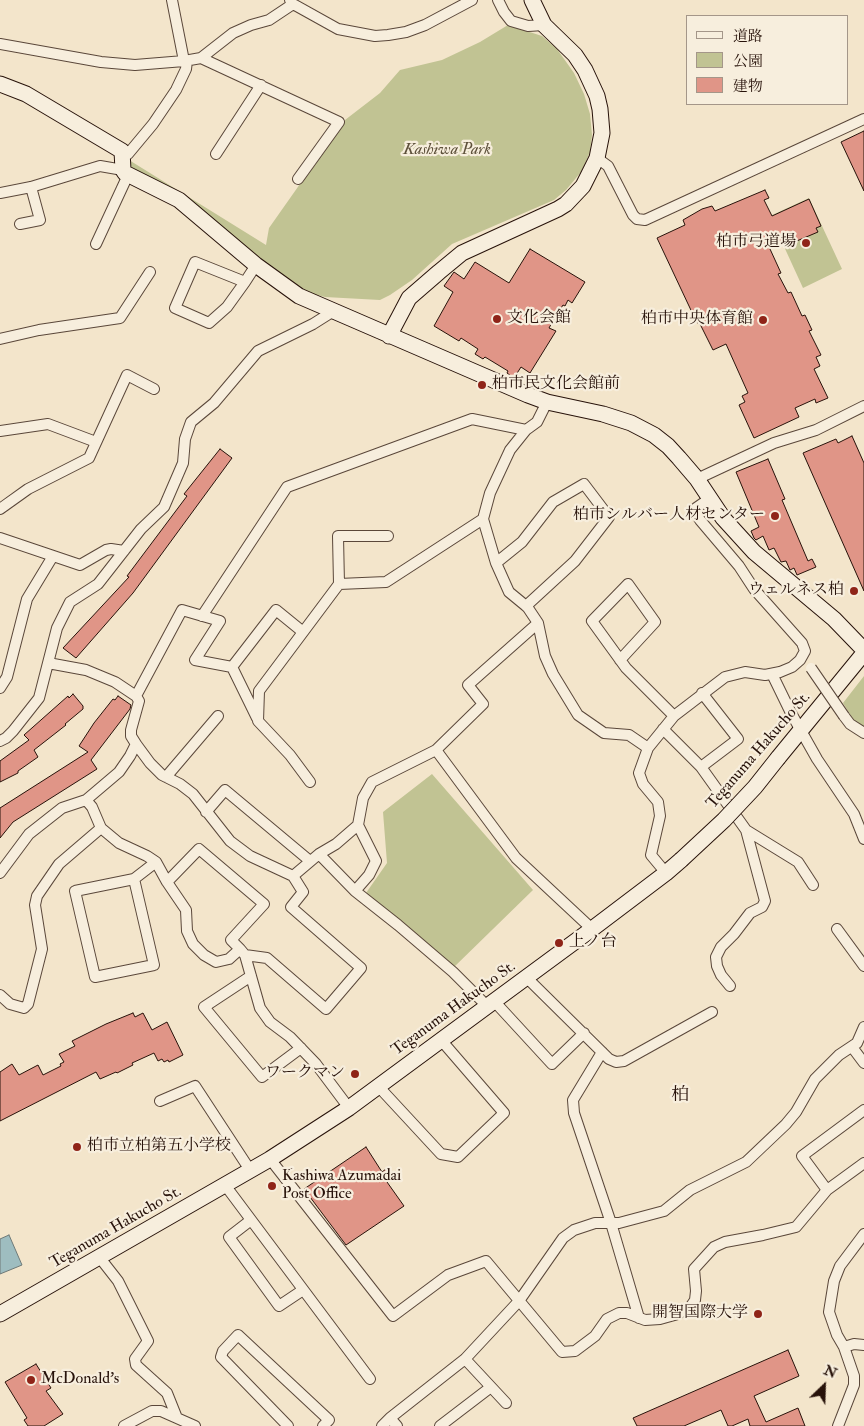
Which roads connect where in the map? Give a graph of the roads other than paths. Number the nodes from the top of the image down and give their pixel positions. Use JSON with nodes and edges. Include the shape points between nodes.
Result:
{"nodes":[{"id":1,"x":172,"y":0,"type":"edge"},
{"id":2,"x":472,"y":0,"type":"edge"},
{"id":3,"x":498,"y":0,"type":"edge"},
{"id":4,"x":532,"y":0,"type":"edge"},
{"id":5,"x":291,"y":2,"type":"edge"},
{"id":6,"x":544,"y":25,"type":"junction"},
{"id":7,"x":0,"y":44,"type":"edge"},
{"id":8,"x":201,"y":58,"type":"junction"},
{"id":9,"x":186,"y":61,"type":"junction"},
{"id":10,"x":0,"y":84,"type":"edge"},
{"id":11,"x":261,"y":85,"type":"junction"},
{"id":12,"x":864,"y":119,"type":"edge"},
{"id":13,"x":122,"y":151,"type":"junction"},
{"id":14,"x":216,"y":154,"type":"dead end"},
{"id":15,"x":597,"y":158,"type":"junction"},
{"id":16,"x":126,"y":172,"type":"junction"},
{"id":17,"x":298,"y":179,"type":"dead end"},
{"id":18,"x":31,"y":187,"type":"junction"},
{"id":19,"x":0,"y":193,"type":"edge"},
{"id":20,"x":20,"y":224,"type":"dead end"},
{"id":21,"x":96,"y":244,"type":"dead end"},
{"id":22,"x":256,"y":265,"type":"junction"},
{"id":23,"x":150,"y":272,"type":"dead end"},
{"id":24,"x":245,"y":282,"type":"junction"},
{"id":25,"x":332,"y":312,"type":"junction"},
{"id":26,"x":388,"y":336,"type":"junction"},
{"id":27,"x":0,"y":339,"type":"edge"},
{"id":28,"x":154,"y":389,"type":"dead end"},
{"id":29,"x":547,"y":402,"type":"junction"},
{"id":30,"x":864,"y":406,"type":"edge"},
{"id":31,"x":526,"y":430,"type":"junction"},
{"id":32,"x":0,"y":431,"type":"edge"},
{"id":33,"x":96,"y":442,"type":"junction"},
{"id":34,"x":697,"y":479,"type":"junction"},
{"id":35,"x":709,"y":499,"type":"junction"},
{"id":36,"x":0,"y":508,"type":"edge"},
{"id":37,"x":483,"y":519,"type":"junction"},
{"id":38,"x":388,"y":536,"type":"dead end"},
{"id":39,"x":0,"y":538,"type":"edge"},
{"id":40,"x":124,"y":551,"type":"junction"},
{"id":41,"x":53,"y":556,"type":"junction"},
{"id":42,"x":496,"y":563,"type":"junction"},
{"id":43,"x":339,"y":584,"type":"junction"},
{"id":44,"x":526,"y":606,"type":"junction"},
{"id":45,"x":202,"y":616,"type":"junction"},
{"id":46,"x":538,"y":623,"type":"junction"},
{"id":47,"x":303,"y":632,"type":"junction"},
{"id":48,"x":864,"y":651,"type":"edge"},
{"id":49,"x":805,"y":652,"type":"junction"},
{"id":50,"x":620,"y":660,"type":"junction"},
{"id":51,"x":48,"y":663,"type":"junction"},
{"id":52,"x":232,"y":666,"type":"junction"},
{"id":53,"x":772,"y":674,"type":"junction"},
{"id":54,"x":0,"y":688,"type":"edge"},
{"id":55,"x":702,"y":693,"type":"junction"},
{"id":56,"x":136,"y":696,"type":"junction"},
{"id":57,"x":218,"y":716,"type":"dead end"},
{"id":58,"x":674,"y":716,"type":"junction"},
{"id":59,"x":258,"y":721,"type":"junction"},
{"id":60,"x":663,"y":729,"type":"junction"},
{"id":61,"x":801,"y":731,"type":"junction"},
{"id":62,"x":864,"y":734,"type":"edge"},
{"id":63,"x":0,"y":741,"type":"edge"},
{"id":64,"x":136,"y":744,"type":"junction"},
{"id":65,"x":648,"y":748,"type":"junction"},
{"id":66,"x":436,"y":750,"type":"junction"},
{"id":67,"x":701,"y":767,"type":"junction"},
{"id":68,"x":166,"y":777,"type":"junction"},
{"id":69,"x":310,"y":782,"type":"dead end"},
{"id":70,"x":86,"y":800,"type":"junction"},
{"id":71,"x":206,"y":812,"type":"junction"},
{"id":72,"x":358,"y":825,"type":"junction"},
{"id":73,"x":101,"y":828,"type":"junction"},
{"id":74,"x":746,"y":830,"type":"junction"},
{"id":75,"x":864,"y":839,"type":"edge"},
{"id":76,"x":319,"y":854,"type":"junction"},
{"id":77,"x":310,"y":861,"type":"junction"},
{"id":78,"x":156,"y":862,"type":"junction"},
{"id":79,"x":0,"y":873,"type":"edge"},
{"id":80,"x":666,"y":873,"type":"junction"},
{"id":81,"x":293,"y":876,"type":"junction"},
{"id":82,"x":134,"y":879,"type":"junction"},
{"id":83,"x":167,"y":882,"type":"junction"},
{"id":84,"x":812,"y":884,"type":"dead end"},
{"id":85,"x":355,"y":891,"type":"junction"},
{"id":86,"x":592,"y":929,"type":"junction"},
{"id":87,"x":837,"y":929,"type":"dead end"},
{"id":88,"x":243,"y":952,"type":"junction"},
{"id":89,"x":864,"y":966,"type":"edge"},
{"id":90,"x":251,"y":976,"type":"junction"},
{"id":91,"x":526,"y":977,"type":"junction"},
{"id":92,"x":730,"y":986,"type":"dead end"},
{"id":93,"x":0,"y":995,"type":"edge"},
{"id":94,"x":490,"y":1003,"type":"junction"},
{"id":95,"x":712,"y":1012,"type":"dead end"},
{"id":96,"x":864,"y":1027,"type":"edge"},
{"id":97,"x":584,"y":1033,"type":"junction"},
{"id":98,"x":441,"y":1040,"type":"junction"},
{"id":99,"x":852,"y":1047,"type":"junction"},
{"id":100,"x":300,"y":1048,"type":"junction"},
{"id":101,"x":602,"y":1052,"type":"junction"},
{"id":102,"x":864,"y":1063,"type":"edge"},
{"id":103,"x":378,"y":1086,"type":"junction"},
{"id":104,"x":160,"y":1101,"type":"dead end"},
{"id":105,"x":349,"y":1108,"type":"junction"},
{"id":106,"x":864,"y":1110,"type":"edge"},
{"id":107,"x":270,"y":1159,"type":"junction"},
{"id":108,"x":864,"y":1162,"type":"edge"},
{"id":109,"x":250,"y":1170,"type":"junction"},
{"id":110,"x":225,"y":1185,"type":"junction"},
{"id":111,"x":827,"y":1190,"type":"junction"},
{"id":112,"x":251,"y":1220,"type":"junction"},
{"id":113,"x":611,"y":1222,"type":"junction"},
{"id":114,"x":864,"y":1234,"type":"edge"},
{"id":115,"x":100,"y":1258,"type":"junction"},
{"id":116,"x":303,"y":1290,"type":"junction"},
{"id":117,"x":519,"y":1302,"type":"junction"},
{"id":118,"x":0,"y":1314,"type":"edge"},
{"id":119,"x":639,"y":1318,"type":"junction"},
{"id":120,"x":864,"y":1345,"type":"edge"},
{"id":121,"x":844,"y":1347,"type":"junction"},
{"id":122,"x":465,"y":1359,"type":"junction"},
{"id":123,"x":370,"y":1379,"type":"dead end"},
{"id":124,"x":491,"y":1387,"type":"junction"},
{"id":125,"x":506,"y":1403,"type":"dead end"},
{"id":126,"x":176,"y":1418,"type":"junction"},
{"id":127,"x":394,"y":1422,"type":"edge"},
{"id":128,"x":124,"y":1426,"type":"edge"},
{"id":129,"x":195,"y":1426,"type":"edge"},
{"id":130,"x":288,"y":1426,"type":"edge"},
{"id":131,"x":323,"y":1426,"type":"edge"},
{"id":132,"x":382,"y":1426,"type":"edge"},
{"id":133,"x":440,"y":1426,"type":"edge"},
{"id":134,"x":838,"y":1426,"type":"edge"}],
"edges":[{"from":1,"to":9,"type":"street"},
{"from":2,"to":5,"type":"street","via":[[425,25],[406,32],[375,36],[338,29]]},
{"from":3,"to":6,"type":"street","via":[[511,21],[528,26]]},
{"from":4,"to":6,"type":"street"},
{"from":5,"to":8,"type":"street","via":[[269,20],[233,33]]},
{"from":6,"to":15,"type":"street","via":[[575,55],[597,96],[602,133]]},
{"from":7,"to":9,"type":"street","via":[[100,62],[135,65]]},
{"from":8,"to":9,"type":"street"},
{"from":8,"to":11,"type":"street"},
{"from":9,"to":13,"type":"street","via":[[186,69],[176,90],[153,124],[128,154]]},
{"from":10,"to":13,"type":"street","via":[[26,94]]},
{"from":11,"to":14,"type":"street"},
{"from":11,"to":17,"type":"street","via":[[339,122]]},
{"from":12,"to":15,"type":"street","via":[[645,220],[633,215],[608,166]]},
{"from":13,"to":16,"type":"street"},
{"from":15,"to":26,"type":"street","via":[[583,186],[558,210],[462,253],[439,272],[409,298]]},
{"from":16,"to":18,"type":"street","via":[[100,166]]},
{"from":16,"to":21,"type":"street"},
{"from":16,"to":22,"type":"street","via":[[178,200]]},
{"from":18,"to":19,"type":"street"},
{"from":18,"to":20,"type":"street","via":[[40,220]]},
{"from":22,"to":24,"type":"street"},
{"from":22,"to":25,"type":"street","via":[[291,292]]},
{"from":23,"to":27,"type":"street","via":[[120,318]]},
{"from":24,"to":24,"type":"street","via":[[209,323],[175,308],[195,262]]},
{"from":25,"to":26,"type":"street"},
{"from":25,"to":40,"type":"street","via":[[258,351],[214,403],[191,422],[185,439],[183,463],[164,507]]},
{"from":26,"to":29,"type":"street"},
{"from":28,"to":33,"type":"street","via":[[127,376]]},
{"from":29,"to":31,"type":"street","via":[[537,422]]},
{"from":29,"to":34,"type":"street","via":[[604,414],[644,429],[668,446]]},
{"from":30,"to":34,"type":"street","via":[[816,430],[774,443]]},
{"from":31,"to":37,"type":"street","via":[[510,450],[490,493]]},
{"from":31,"to":45,"type":"street","via":[[472,419],[287,487]]},
{"from":32,"to":33,"type":"street","via":[[48,424]]},
{"from":33,"to":36,"type":"street","via":[[90,458],[28,489]]},
{"from":34,"to":35,"type":"street"},
{"from":35,"to":48,"type":"street","via":[[754,552],[834,619]]},
{"from":35,"to":49,"type":"street","via":[[696,508],[696,514],[802,644]]},
{"from":37,"to":42,"type":"street"},
{"from":37,"to":43,"type":"street","via":[[386,582]]},
{"from":38,"to":43,"type":"street","via":[[338,536]]},
{"from":39,"to":41,"type":"street"},
{"from":40,"to":41,"type":"street","via":[[106,550],[80,566]]},
{"from":40,"to":51,"type":"street","via":[[98,584],[70,602],[57,628]]},
{"from":41,"to":54,"type":"street","via":[[27,599],[7,677]]},
{"from":42,"to":44,"type":"street","via":[[509,592]]},
{"from":42,"to":44,"type":"street","via":[[522,542],[553,502],[584,484],[609,517],[575,561]]},
{"from":43,"to":47,"type":"street"},
{"from":44,"to":46,"type":"street"},
{"from":45,"to":52,"type":"street","via":[[220,621],[195,660]]},
{"from":45,"to":56,"type":"street","via":[[182,610]]},
{"from":46,"to":65,"type":"street","via":[[550,668],[578,716],[604,733],[629,735]]},
{"from":46,"to":66,"type":"street","via":[[468,685],[483,704]]},
{"from":47,"to":52,"type":"street","via":[[276,610]]},
{"from":47,"to":59,"type":"street","via":[[259,691]]},
{"from":48,"to":61,"type":"street","name":"Teganuma Hakucho St."},
{"from":49,"to":53,"type":"street","via":[[792,668]]},
{"from":49,"to":62,"type":"street","bridge":true,"via":[[811,668],[844,716]]},
{"from":50,"to":50,"type":"street","via":[[592,621],[628,584],[655,622]]},
{"from":50,"to":58,"type":"street"},
{"from":51,"to":56,"type":"street","via":[[86,670],[115,682]]},
{"from":51,"to":63,"type":"street","via":[[39,698],[13,731]]},
{"from":52,"to":59,"type":"street"},
{"from":53,"to":55,"type":"street","via":[[736,673]]},
{"from":53,"to":61,"type":"street"},
{"from":55,"to":58,"type":"street"},
{"from":55,"to":67,"type":"street","via":[[738,739]]},
{"from":56,"to":64,"type":"street","via":[[139,702],[131,730]]},
{"from":57,"to":68,"type":"street"},
{"from":58,"to":60,"type":"street"},
{"from":59,"to":69,"type":"street"},
{"from":60,"to":65,"type":"street"},
{"from":60,"to":67,"type":"street"},
{"from":61,"to":75,"type":"street","via":[[854,814]]},
{"from":61,"to":80,"type":"street","name":"Teganuma Hakucho St.","bridge":true,"via":[[724,820]]},
{"from":64,"to":68,"type":"street"},
{"from":64,"to":70,"type":"street","via":[[118,772]]},
{"from":65,"to":80,"type":"street","via":[[639,773],[643,784],[658,802],[660,816],[651,855]]},
{"from":66,"to":72,"type":"street","via":[[372,782],[363,798]]},
{"from":66,"to":86,"type":"street","via":[[516,858]]},
{"from":67,"to":74,"type":"street"},
{"from":68,"to":71,"type":"street","via":[[193,794]]},
{"from":70,"to":73,"type":"street"},
{"from":70,"to":79,"type":"street","via":[[62,808],[29,834]]},
{"from":71,"to":77,"type":"street","via":[[225,790]]},
{"from":71,"to":81,"type":"street","via":[[230,841],[250,856]]},
{"from":72,"to":76,"type":"street"},
{"from":72,"to":85,"type":"street","via":[[376,861]]},
{"from":73,"to":78,"type":"street","via":[[119,843]]},
{"from":73,"to":93,"type":"street","via":[[59,864],[38,896],[35,905],[42,949],[28,1004],[24,1008],[10,1004]]},
{"from":74,"to":84,"type":"street","via":[[798,862]]},
{"from":74,"to":92,"type":"street","via":[[765,901],[750,913],[716,957],[721,975]]},
{"from":76,"to":77,"type":"street"},
{"from":76,"to":85,"type":"street"},
{"from":77,"to":81,"type":"street"},
{"from":78,"to":82,"type":"street"},
{"from":78,"to":83,"type":"street"},
{"from":80,"to":86,"type":"street","name":"Teganuma Hakucho St."},
{"from":81,"to":88,"type":"street","via":[[302,892],[290,907],[362,968],[326,1009],[267,958]]},
{"from":82,"to":82,"type":"street","via":[[75,891],[94,977],[154,965]]},
{"from":83,"to":88,"type":"street","via":[[186,910],[187,931],[193,944],[204,955],[216,962]]},
{"from":83,"to":88,"type":"street","via":[[200,849],[264,904],[231,940]]},
{"from":85,"to":94,"type":"street"},
{"from":86,"to":91,"type":"street","name":"Teganuma Hakucho St."},
{"from":87,"to":89,"type":"street"},
{"from":88,"to":90,"type":"street"},
{"from":90,"to":100,"type":"street","via":[[260,1008],[270,1022]]},
{"from":90,"to":100,"type":"street","via":[[204,1007],[262,1077]]},
{"from":91,"to":94,"type":"street","name":"Teganuma Hakucho St."},
{"from":91,"to":97,"type":"street"},
{"from":94,"to":97,"type":"street","via":[[552,1064]]},
{"from":94,"to":98,"type":"street","name":"Teganuma Hakucho St."},
{"from":95,"to":101,"type":"street","via":[[624,1061],[608,1059]]},
{"from":96,"to":99,"type":"street"},
{"from":97,"to":101,"type":"street"},
{"from":98,"to":103,"type":"street","name":"Teganuma Hakucho St."},
{"from":98,"to":103,"type":"street","via":[[504,1113],[458,1157],[442,1154]]},
{"from":99,"to":102,"type":"street"},
{"from":99,"to":113,"type":"street","via":[[815,1079],[796,1112],[746,1162],[690,1190],[664,1211],[619,1223]]},
{"from":100,"to":105,"type":"street"},
{"from":101,"to":113,"type":"street","via":[[573,1100],[574,1113]]},
{"from":103,"to":105,"type":"street","name":"Teganuma Hakucho St."},
{"from":104,"to":109,"type":"street","via":[[195,1086]]},
{"from":105,"to":107,"type":"street","name":"Teganuma Hakucho St."},
{"from":106,"to":111,"type":"street","via":[[802,1156]]},
{"from":107,"to":109,"type":"street","name":"Teganuma Hakucho St."},
{"from":107,"to":117,"type":"street","via":[[393,1316],[448,1275],[486,1261]]},
{"from":108,"to":111,"type":"street"},
{"from":109,"to":110,"type":"street","name":"Teganuma Hakucho St."},
{"from":110,"to":112,"type":"street"},
{"from":110,"to":115,"type":"street","name":"Teganuma Hakucho St."},
{"from":111,"to":119,"type":"street","via":[[796,1227],[714,1247],[694,1269],[696,1291],[691,1306],[660,1319]]},
{"from":112,"to":116,"type":"street"},
{"from":112,"to":116,"type":"street","via":[[229,1237],[279,1306]]},
{"from":113,"to":117,"type":"street","via":[[595,1223],[574,1230],[563,1238]]},
{"from":113,"to":119,"type":"street"},
{"from":114,"to":121,"type":"street","via":[[840,1266],[834,1281],[829,1312]]},
{"from":115,"to":118,"type":"street","name":"Teganuma Hakucho St."},
{"from":115,"to":126,"type":"street","via":[[118,1281],[148,1341],[135,1359],[136,1365],[167,1393]]},
{"from":116,"to":123,"type":"street"},
{"from":117,"to":119,"type":"street","via":[[562,1352],[574,1351],[595,1336],[607,1319],[619,1313]]},
{"from":117,"to":122,"type":"street"},
{"from":120,"to":121,"type":"street"},
{"from":121,"to":134,"type":"street","via":[[854,1385]]},
{"from":122,"to":124,"type":"street"},
{"from":122,"to":127,"type":"street"},
{"from":124,"to":125,"type":"street"},
{"from":124,"to":133,"type":"street"},
{"from":126,"to":128,"type":"street","via":[[162,1411],[152,1411]]},
{"from":126,"to":129,"type":"street"},
{"from":127,"to":132,"type":"street"},
{"from":130,"to":131,"type":"street","via":[[221,1357],[238,1335],[329,1420]]}]}
